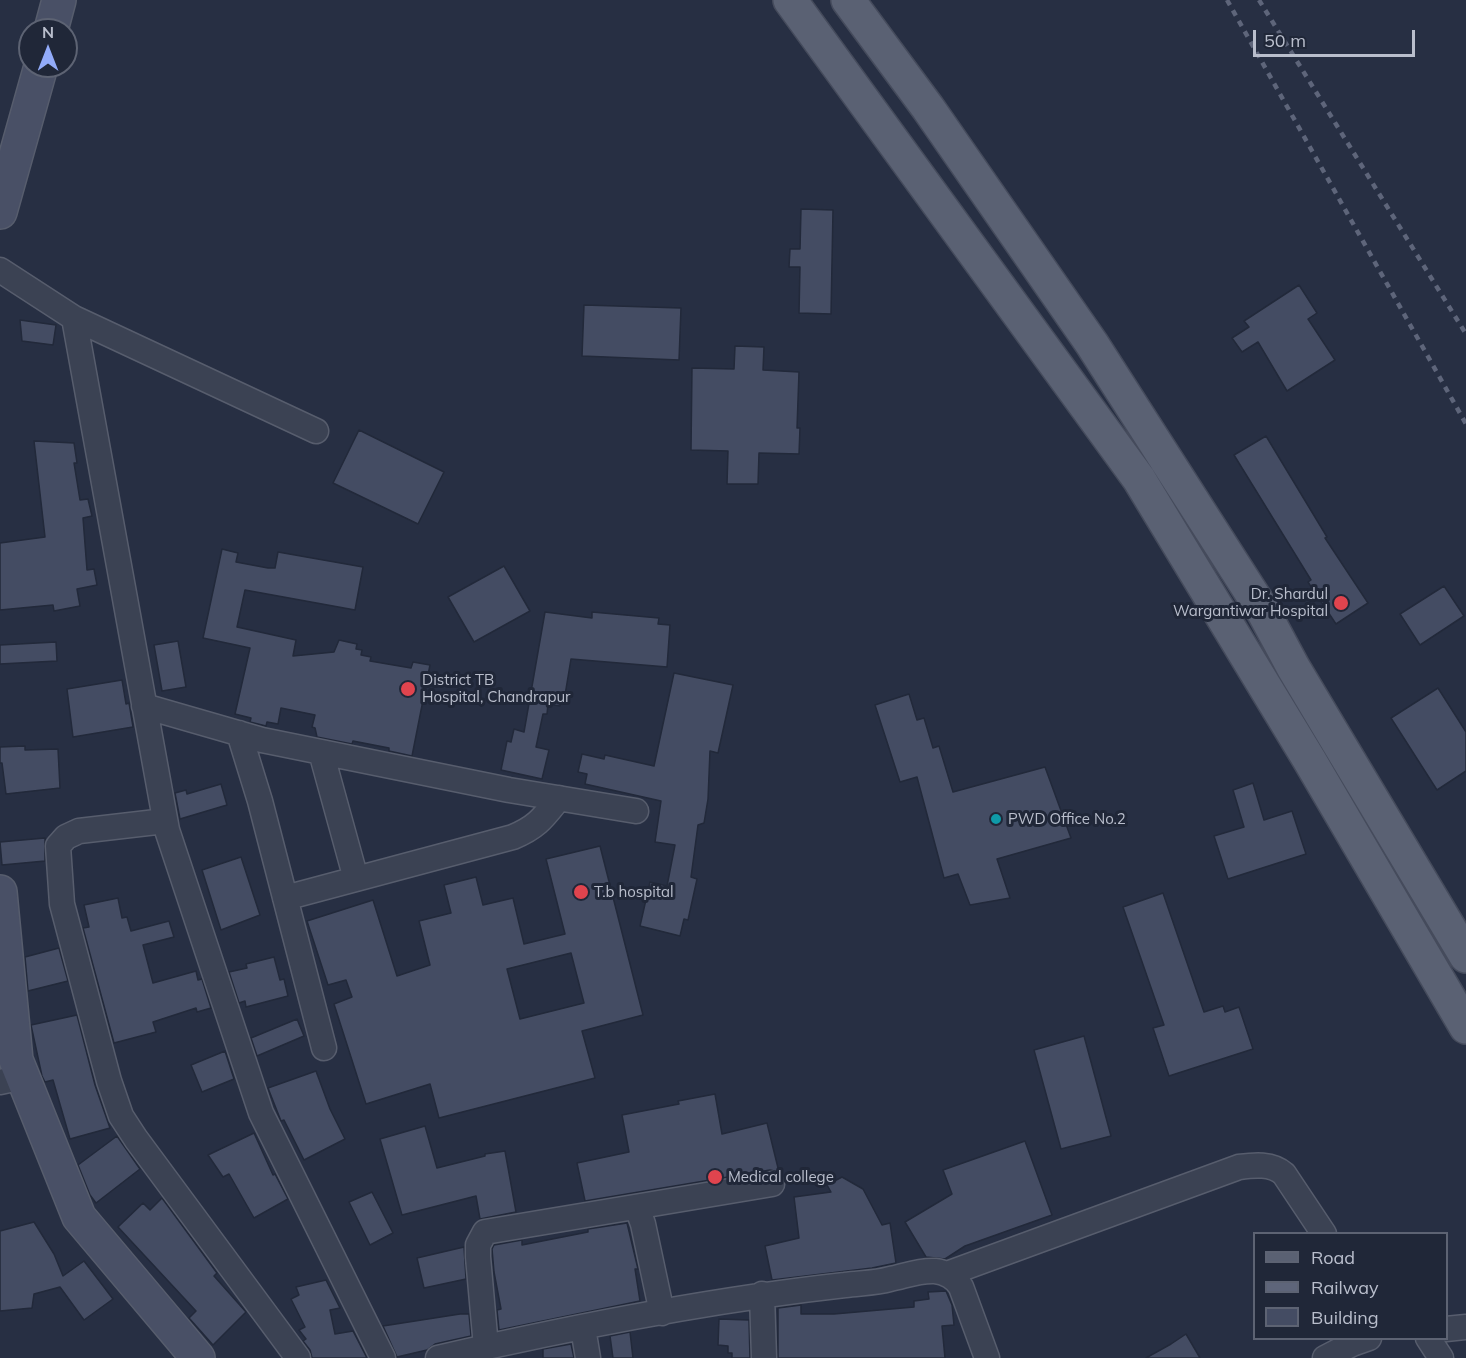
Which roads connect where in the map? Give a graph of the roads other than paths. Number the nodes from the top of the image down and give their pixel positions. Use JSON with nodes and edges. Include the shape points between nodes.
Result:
{"nodes":[{"id":1,"x":59,"y":0,"type":"edge"},
{"id":2,"x":790,"y":0,"type":"edge"},
{"id":3,"x":848,"y":0,"type":"edge"},
{"id":4,"x":54,"y":18,"type":"edge"},
{"id":5,"x":885,"y":50,"type":"junction"},
{"id":6,"x":845,"y":76,"type":"junction"},
{"id":7,"x":38,"y":78,"type":"edge"},
{"id":8,"x":0,"y":212,"type":"edge"},
{"id":9,"x":0,"y":270,"type":"edge"},
{"id":10,"x":74,"y":318,"type":"junction"},
{"id":11,"x":316,"y":431,"type":"dead end"},
{"id":12,"x":144,"y":706,"type":"junction"},
{"id":13,"x":1322,"y":713,"type":"junction"},
{"id":14,"x":239,"y":733,"type":"junction"},
{"id":15,"x":1292,"y":733,"type":"junction"},
{"id":16,"x":321,"y":752,"type":"junction"},
{"id":17,"x":559,"y":798,"type":"junction"},
{"id":18,"x":636,"y":811,"type":"dead end"},
{"id":19,"x":165,"y":821,"type":"junction"},
{"id":20,"x":356,"y":879,"type":"junction"},
{"id":21,"x":0,"y":892,"type":"edge"},
{"id":22,"x":285,"y":898,"type":"junction"},
{"id":23,"x":1466,"y":956,"type":"edge"},
{"id":24,"x":1466,"y":1027,"type":"edge"},
{"id":25,"x":324,"y":1048,"type":"dead end"},
{"id":26,"x":12,"y":1079,"type":"edge"},
{"id":27,"x":772,"y":1184,"type":"dead end"},
{"id":28,"x":637,"y":1206,"type":"junction"},
{"id":29,"x":1323,"y":1232,"type":"edge"},
{"id":30,"x":947,"y":1274,"type":"junction"},
{"id":31,"x":762,"y":1294,"type":"junction"},
{"id":32,"x":662,"y":1313,"type":"junction"},
{"id":33,"x":1466,"y":1327,"type":"edge"},
{"id":34,"x":584,"y":1328,"type":"junction"},
{"id":35,"x":1448,"y":1329,"type":"edge"},
{"id":36,"x":1365,"y":1340,"type":"edge"},
{"id":37,"x":1429,"y":1340,"type":"edge"},
{"id":38,"x":486,"y":1347,"type":"junction"},
{"id":39,"x":523,"y":1349,"type":"edge"},
{"id":40,"x":198,"y":1358,"type":"edge"},
{"id":41,"x":298,"y":1358,"type":"edge"},
{"id":42,"x":383,"y":1358,"type":"edge"},
{"id":43,"x":438,"y":1358,"type":"edge"},
{"id":44,"x":588,"y":1358,"type":"edge"},
{"id":45,"x":764,"y":1358,"type":"edge"},
{"id":46,"x":987,"y":1358,"type":"edge"},
{"id":47,"x":1325,"y":1358,"type":"edge"},
{"id":48,"x":1441,"y":1358,"type":"edge"}],
"edges":[{"from":1,"to":4,"type":"main road"},
{"from":2,"to":6,"type":"main road"},
{"from":3,"to":5,"type":"main road"},
{"from":5,"to":6,"type":"main road"},
{"from":5,"to":13,"type":"main road","via":[[1092,344],[1263,611]]},
{"from":6,"to":15,"type":"main road","via":[[1139,479]]},
{"from":7,"to":8,"type":"main road"},
{"from":9,"to":10,"type":"street"},
{"from":10,"to":11,"type":"street"},
{"from":10,"to":12,"type":"street"},
{"from":12,"to":14,"type":"street"},
{"from":12,"to":19,"type":"street"},
{"from":13,"to":15,"type":"main road"},
{"from":13,"to":23,"type":"main road"},
{"from":14,"to":16,"type":"street"},
{"from":14,"to":22,"type":"street"},
{"from":15,"to":24,"type":"main road"},
{"from":16,"to":17,"type":"street"},
{"from":16,"to":20,"type":"street"},
{"from":17,"to":18,"type":"street"},
{"from":17,"to":20,"type":"street","via":[[531,830]]},
{"from":19,"to":41,"type":"street","via":[[79,831],[66,837],[58,846],[62,904],[122,1116]]},
{"from":19,"to":42,"type":"street","via":[[261,1113]]},
{"from":20,"to":22,"type":"street"},
{"from":21,"to":26,"type":"main road","via":[[16,1060]]},
{"from":22,"to":25,"type":"street"},
{"from":26,"to":40,"type":"main road","via":[[79,1217]]},
{"from":27,"to":28,"type":"street"},
{"from":28,"to":32,"type":"street"},
{"from":28,"to":38,"type":"street","via":[[485,1232],[478,1245],[478,1257]]},
{"from":29,"to":30,"type":"street","via":[[1279,1169],[1239,1167]]},
{"from":30,"to":31,"type":"street","via":[[917,1272],[888,1280]]},
{"from":30,"to":46,"type":"street","via":[[961,1287]]},
{"from":31,"to":32,"type":"street"},
{"from":31,"to":45,"type":"street"},
{"from":32,"to":34,"type":"street"},
{"from":33,"to":35,"type":"street"},
{"from":34,"to":39,"type":"street"},
{"from":34,"to":44,"type":"street"},
{"from":36,"to":47,"type":"street"},
{"from":37,"to":48,"type":"street"},
{"from":38,"to":39,"type":"street"},
{"from":38,"to":43,"type":"street"}]}
